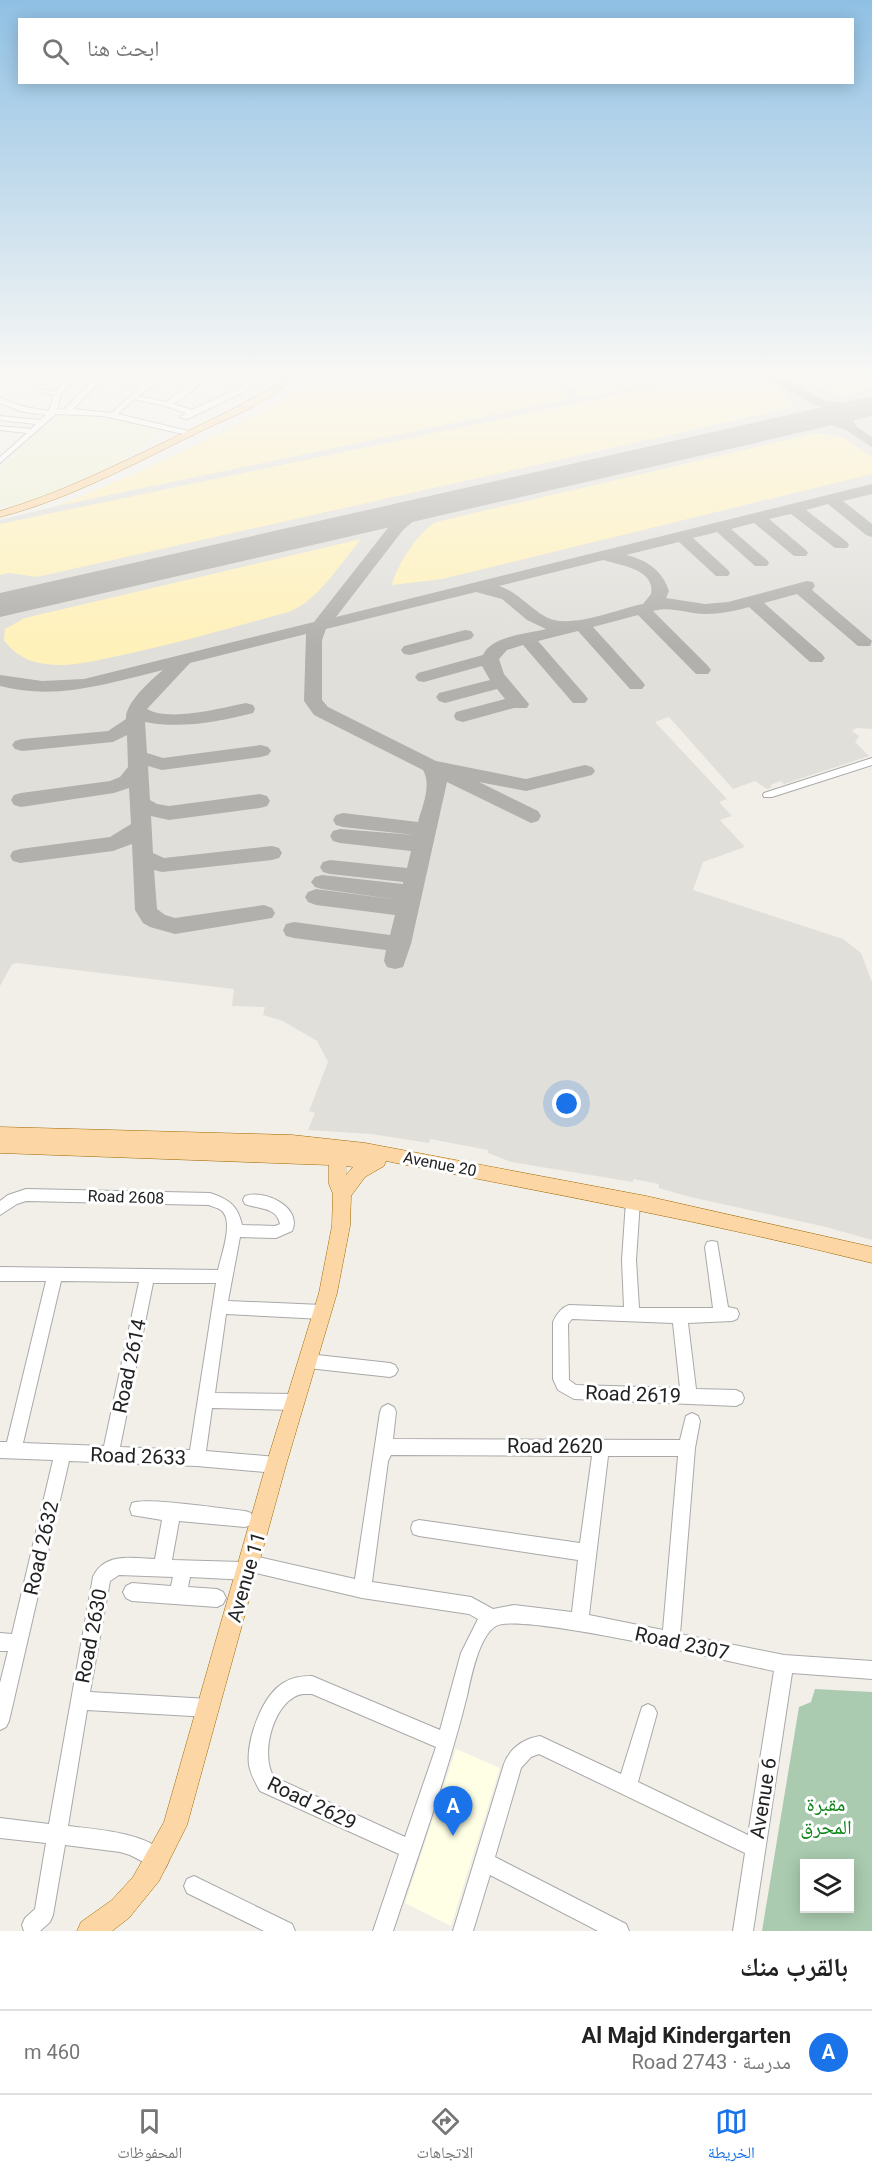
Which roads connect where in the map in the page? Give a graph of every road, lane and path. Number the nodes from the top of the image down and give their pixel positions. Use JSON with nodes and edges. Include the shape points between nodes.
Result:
{"nodes":[{"id":1,"x":121,"y":467,"type":"edge"},
{"id":2,"x":0,"y":514,"type":"edge"},
{"id":3,"x":872,"y":761,"type":"edge"},
{"id":4,"x":768,"y":795,"type":"dead end"},
{"id":5,"x":1,"y":1143,"type":"edge"},
{"id":6,"x":341,"y":1152,"type":"junction"},
{"id":7,"x":300,"y":1155,"type":"junction"},
{"id":8,"x":378,"y":1161,"type":"junction"},
{"id":9,"x":474,"y":1175,"type":"junction"},
{"id":10,"x":342,"y":1194,"type":"junction"},
{"id":11,"x":249,"y":1200,"type":"dead end"},
{"id":12,"x":633,"y":1205,"type":"junction"},
{"id":13,"x":0,"y":1209,"type":"edge"},
{"id":14,"x":233,"y":1231,"type":"junction"},
{"id":15,"x":712,"y":1247,"type":"dead end"},
{"id":16,"x":872,"y":1255,"type":"edge"},
{"id":17,"x":872,"y":1264,"type":"edge"},
{"id":18,"x":0,"y":1274,"type":"edge"},
{"id":19,"x":55,"y":1276,"type":"junction"},
{"id":20,"x":224,"y":1277,"type":"junction"},
{"id":21,"x":147,"y":1278,"type":"junction"},
{"id":22,"x":220,"y":1307,"type":"junction"},
{"id":23,"x":322,"y":1312,"type":"junction"},
{"id":24,"x":632,"y":1314,"type":"junction"},
{"id":25,"x":680,"y":1316,"type":"junction"},
{"id":26,"x":308,"y":1361,"type":"junction"},
{"id":27,"x":390,"y":1370,"type":"dead end"},
{"id":28,"x":688,"y":1395,"type":"junction"},
{"id":29,"x":736,"y":1398,"type":"dead end"},
{"id":30,"x":205,"y":1400,"type":"junction"},
{"id":31,"x":296,"y":1402,"type":"junction"},
{"id":32,"x":388,"y":1412,"type":"dead end"},
{"id":33,"x":692,"y":1421,"type":"dead end"},
{"id":34,"x":601,"y":1447,"type":"junction"},
{"id":35,"x":687,"y":1448,"type":"junction"},
{"id":36,"x":7,"y":1451,"type":"edge"},
{"id":37,"x":383,"y":1451,"type":"junction"},
{"id":38,"x":63,"y":1453,"type":"junction"},
{"id":39,"x":110,"y":1455,"type":"junction"},
{"id":40,"x":197,"y":1458,"type":"junction"},
{"id":41,"x":276,"y":1465,"type":"junction"},
{"id":42,"x":138,"y":1509,"type":"dead end"},
{"id":43,"x":172,"y":1511,"type":"junction"},
{"id":44,"x":245,"y":1519,"type":"dead end"},
{"id":45,"x":419,"y":1528,"type":"dead end"},
{"id":46,"x":588,"y":1553,"type":"junction"},
{"id":47,"x":249,"y":1567,"type":"junction"},
{"id":48,"x":162,"y":1568,"type":"junction"},
{"id":49,"x":183,"y":1569,"type":"junction"},
{"id":50,"x":362,"y":1589,"type":"junction"},
{"id":51,"x":132,"y":1592,"type":"dead end"},
{"id":52,"x":178,"y":1595,"type":"junction"},
{"id":53,"x":217,"y":1598,"type":"dead end"},
{"id":54,"x":492,"y":1618,"type":"junction"},
{"id":55,"x":579,"y":1622,"type":"junction"},
{"id":56,"x":670,"y":1640,"type":"junction"},
{"id":57,"x":0,"y":1642,"type":"edge"},
{"id":58,"x":19,"y":1643,"type":"junction"},
{"id":59,"x":784,"y":1664,"type":"junction"},
{"id":60,"x":872,"y":1670,"type":"edge"},
{"id":61,"x":79,"y":1701,"type":"junction"},
{"id":62,"x":209,"y":1708,"type":"junction"},
{"id":63,"x":648,"y":1713,"type":"dead end"},
{"id":64,"x":0,"y":1721,"type":"edge"},
{"id":65,"x":446,"y":1742,"type":"junction"},
{"id":66,"x":627,"y":1786,"type":"junction"},
{"id":67,"x":0,"y":1828,"type":"edge"},
{"id":68,"x":56,"y":1836,"type":"junction"},
{"id":69,"x":755,"y":1848,"type":"junction"},
{"id":70,"x":410,"y":1849,"type":"junction"},
{"id":71,"x":159,"y":1860,"type":"junction"},
{"id":72,"x":483,"y":1861,"type":"junction"},
{"id":73,"x":194,"y":1886,"type":"dead end"},
{"id":74,"x":129,"y":1904,"type":"junction"},
{"id":75,"x":32,"y":1925,"type":"dead end"},
{"id":76,"x":90,"y":1931,"type":"edge"},
{"id":77,"x":110,"y":1931,"type":"edge"},
{"id":78,"x":285,"y":1931,"type":"edge"},
{"id":79,"x":383,"y":1931,"type":"edge"},
{"id":80,"x":463,"y":1931,"type":"edge"},
{"id":81,"x":619,"y":1931,"type":"edge"},
{"id":82,"x":742,"y":1931,"type":"edge"}],
"edges":[{"from":1,"to":2,"type":"main road","via":[[74,490]]},
{"from":3,"to":4,"type":"street"},
{"from":5,"to":6,"type":"main road","name":"Avenue 20","via":[[292,1142]]},
{"from":5,"to":7,"type":"main road","name":"Avenue 20"},
{"from":6,"to":7,"type":"main road","name":"Avenue 20"},
{"from":6,"to":8,"type":"main road","name":"Avenue 20"},
{"from":6,"to":9,"type":"main road","name":"Avenue 20"},
{"from":6,"to":10,"type":"main road","name":"Avenue 11","via":[[346,1185]]},
{"from":7,"to":10,"type":"main road","via":[[326,1170]]},
{"from":8,"to":9,"type":"main road","name":"Avenue 20"},
{"from":8,"to":10,"type":"main road","via":[[359,1172]]},
{"from":9,"to":12,"type":"main road","name":"Avenue 20"},
{"from":10,"to":23,"type":"main road","name":"Avenue 11","via":[[338,1246]]},
{"from":11,"to":14,"type":"street","via":[[276,1207],[287,1219],[287,1227],[276,1232]]},
{"from":12,"to":16,"type":"main road","name":"Avenue 20","via":[[796,1236]]},
{"from":12,"to":17,"type":"main road","name":"Avenue 20"},
{"from":12,"to":24,"type":"street","via":[[629,1260]]},
{"from":13,"to":14,"type":"street","name":"Road 2608","via":[[13,1198],[26,1195],[210,1200],[230,1210],[235,1221]]},
{"from":14,"to":20,"type":"street","name":"Road 2608"},
{"from":15,"to":25,"type":"street","name":"Road 2619","via":[[727,1314]]},
{"from":18,"to":19,"type":"street"},
{"from":19,"to":21,"type":"street"},
{"from":19,"to":36,"type":"street"},
{"from":20,"to":21,"type":"street"},
{"from":20,"to":22,"type":"street","name":"Road 2608"},
{"from":21,"to":39,"type":"street","name":"Road 2614"},
{"from":22,"to":23,"type":"street"},
{"from":22,"to":30,"type":"street","name":"Road 2608"},
{"from":23,"to":26,"type":"main road","name":"Avenue 11"},
{"from":24,"to":25,"type":"street","name":"Road 2619"},
{"from":24,"to":28,"type":"street","name":"Road 2619","via":[[576,1311],[564,1316],[560,1322],[563,1384],[574,1392]]},
{"from":25,"to":28,"type":"street"},
{"from":26,"to":27,"type":"street"},
{"from":26,"to":31,"type":"main road","name":"Avenue 11"},
{"from":28,"to":29,"type":"street","name":"Road 2619"},
{"from":30,"to":31,"type":"street"},
{"from":30,"to":40,"type":"street","name":"Road 2608"},
{"from":31,"to":41,"type":"main road","name":"Avenue 11"},
{"from":32,"to":37,"type":"street"},
{"from":33,"to":35,"type":"street"},
{"from":34,"to":35,"type":"street","name":"Road 2620"},
{"from":34,"to":37,"type":"street","name":"Road 2620","via":[[422,1445],[391,1446]]},
{"from":34,"to":46,"type":"street"},
{"from":35,"to":56,"type":"street"},
{"from":36,"to":38,"type":"street","name":"Road 2633"},
{"from":37,"to":50,"type":"street"},
{"from":38,"to":39,"type":"street","name":"Road 2633"},
{"from":38,"to":58,"type":"street","name":"Road 2632"},
{"from":39,"to":40,"type":"street","name":"Road 2633"},
{"from":40,"to":41,"type":"street","name":"Road 2633"},
{"from":41,"to":47,"type":"main road","name":"Avenue 11"},
{"from":42,"to":43,"type":"street"},
{"from":43,"to":44,"type":"street"},
{"from":43,"to":48,"type":"street"},
{"from":45,"to":46,"type":"street"},
{"from":46,"to":55,"type":"street"},
{"from":47,"to":49,"type":"street","name":"Road 2630"},
{"from":47,"to":50,"type":"street","name":"Road 2630"},
{"from":47,"to":62,"type":"main road","name":"Avenue 11"},
{"from":48,"to":49,"type":"street","name":"Road 2630"},
{"from":48,"to":61,"type":"street","name":"Road 2630","via":[[119,1566],[102,1577]]},
{"from":49,"to":52,"type":"street"},
{"from":50,"to":54,"type":"street","name":"Road 2630","via":[[471,1606]]},
{"from":51,"to":52,"type":"street"},
{"from":52,"to":53,"type":"street"},
{"from":54,"to":55,"type":"street","name":"Road 2307","via":[[514,1614]]},
{"from":54,"to":65,"type":"street","via":[[482,1628],[470,1658]]},
{"from":55,"to":56,"type":"street","name":"Road 2307"},
{"from":56,"to":59,"type":"street","name":"Road 2307"},
{"from":57,"to":58,"type":"street"},
{"from":58,"to":64,"type":"street","name":"Road 2632"},
{"from":59,"to":60,"type":"street","name":"Road 2307"},
{"from":59,"to":69,"type":"street","name":"Avenue 6"},
{"from":61,"to":62,"type":"street","name":"Road 2630"},
{"from":61,"to":68,"type":"street","name":"Road 2630"},
{"from":62,"to":71,"type":"main road","name":"Avenue 11","via":[[175,1825]]},
{"from":63,"to":66,"type":"street"},
{"from":65,"to":70,"type":"street"},
{"from":65,"to":70,"type":"street","name":"Road 2629","via":[[312,1685],[287,1690],[264,1723],[259,1745],[260,1778]]},
{"from":66,"to":69,"type":"street"},
{"from":66,"to":72,"type":"street","via":[[540,1745],[524,1750],[513,1764]]},
{"from":67,"to":68,"type":"street"},
{"from":68,"to":71,"type":"street","via":[[120,1842]]},
{"from":68,"to":75,"type":"street","name":"Road 2630","via":[[45,1908]]},
{"from":69,"to":82,"type":"street","name":"Avenue 6"},
{"from":70,"to":79,"type":"street"},
{"from":71,"to":74,"type":"main road","name":"Avenue 11"},
{"from":72,"to":80,"type":"street"},
{"from":72,"to":81,"type":"street"},
{"from":73,"to":78,"type":"street"},
{"from":74,"to":76,"type":"main road","name":"Avenue 11"},
{"from":74,"to":77,"type":"main road"}]}
